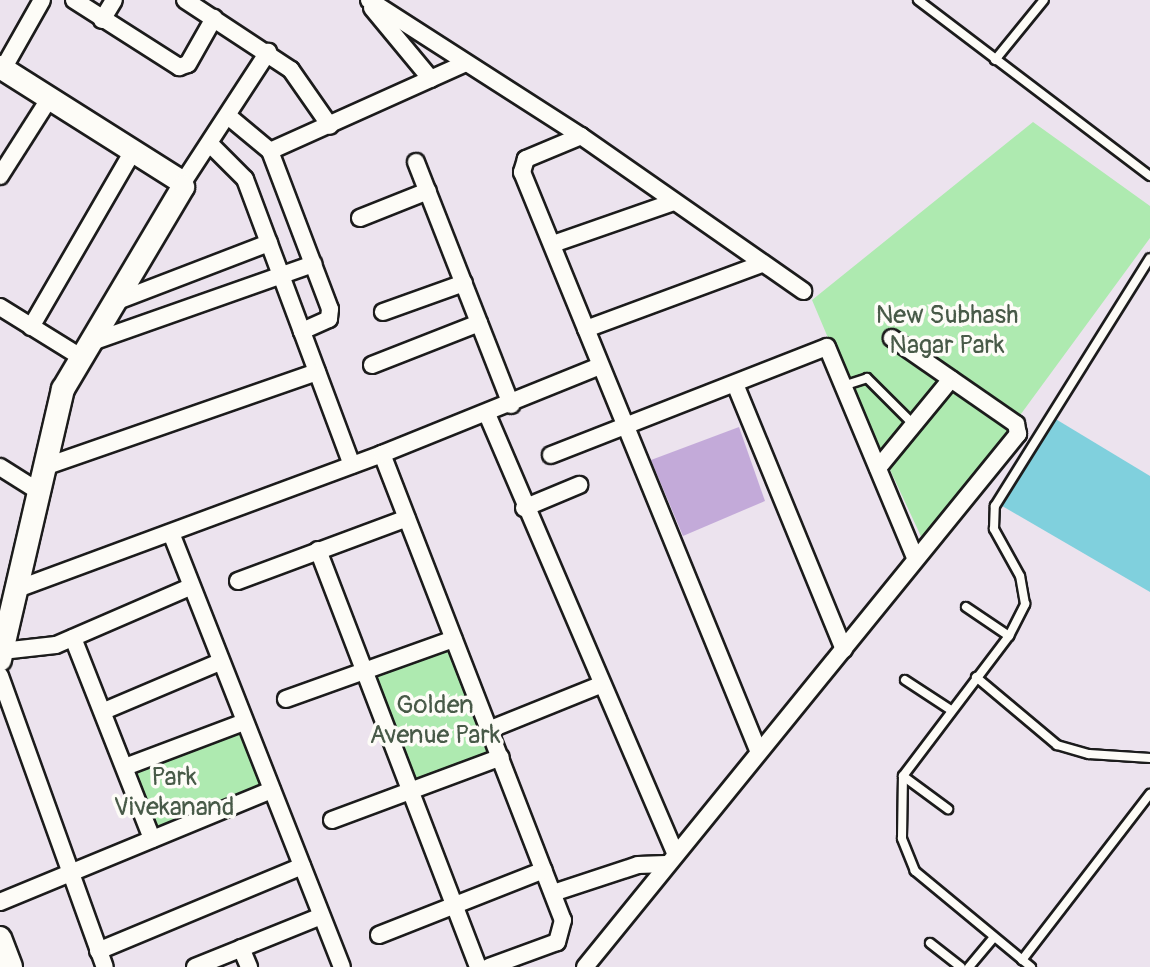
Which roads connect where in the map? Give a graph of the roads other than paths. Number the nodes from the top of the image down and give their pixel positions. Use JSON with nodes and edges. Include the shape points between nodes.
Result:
{"nodes":[{"id":1,"x":42,"y":0,"type":"edge"},
{"id":2,"x":74,"y":0,"type":"edge"},
{"id":3,"x":114,"y":0,"type":"edge"},
{"id":4,"x":185,"y":0,"type":"edge"},
{"id":5,"x":368,"y":0,"type":"edge"},
{"id":6,"x":918,"y":0,"type":"edge"},
{"id":7,"x":1044,"y":0,"type":"edge"},
{"id":8,"x":214,"y":18,"type":"junction"},
{"id":9,"x":102,"y":20,"type":"junction"},
{"id":10,"x":268,"y":52,"type":"junction"},
{"id":11,"x":995,"y":60,"type":"junction"},
{"id":12,"x":464,"y":64,"type":"junction"},
{"id":13,"x":1,"y":68,"type":"edge"},
{"id":14,"x":431,"y":79,"type":"junction"},
{"id":15,"x":49,"y":99,"type":"junction"},
{"id":16,"x":228,"y":116,"type":"junction"},
{"id":17,"x":330,"y":126,"type":"junction"},
{"id":18,"x":581,"y":136,"type":"junction"},
{"id":19,"x":210,"y":144,"type":"junction"},
{"id":20,"x":133,"y":151,"type":"junction"},
{"id":21,"x":270,"y":151,"type":"junction"},
{"id":22,"x":416,"y":162,"type":"dead end"},
{"id":23,"x":0,"y":176,"type":"edge"},
{"id":24,"x":1150,"y":176,"type":"edge"},
{"id":25,"x":182,"y":184,"type":"junction"},
{"id":26,"x":428,"y":191,"type":"junction"},
{"id":27,"x":671,"y":203,"type":"junction"},
{"id":28,"x":360,"y":218,"type":"dead end"},
{"id":29,"x":269,"y":243,"type":"junction"},
{"id":30,"x":553,"y":244,"type":"junction"},
{"id":31,"x":1150,"y":258,"type":"edge"},
{"id":32,"x":313,"y":264,"type":"junction"},
{"id":33,"x":762,"y":264,"type":"junction"},
{"id":34,"x":281,"y":276,"type":"junction"},
{"id":35,"x":464,"y":283,"type":"junction"},
{"id":36,"x":803,"y":291,"type":"dead end"},
{"id":37,"x":115,"y":302,"type":"junction"},
{"id":38,"x":0,"y":307,"type":"edge"},
{"id":39,"x":383,"y":312,"type":"dead end"},
{"id":40,"x":479,"y":323,"type":"junction"},
{"id":41,"x":31,"y":327,"type":"junction"},
{"id":42,"x":586,"y":329,"type":"junction"},
{"id":43,"x":302,"y":331,"type":"junction"},
{"id":44,"x":892,"y":338,"type":"dead end"},
{"id":45,"x":83,"y":350,"type":"junction"},
{"id":46,"x":372,"y":365,"type":"dead end"},
{"id":47,"x":600,"y":366,"type":"junction"},
{"id":48,"x":317,"y":372,"type":"junction"},
{"id":49,"x":951,"y":379,"type":"junction"},
{"id":50,"x":735,"y":384,"type":"junction"},
{"id":51,"x":846,"y":385,"type":"junction"},
{"id":52,"x":511,"y":405,"type":"junction"},
{"id":53,"x":487,"y":414,"type":"junction"},
{"id":54,"x":914,"y":425,"type":"junction"},
{"id":55,"x":623,"y":426,"type":"junction"},
{"id":56,"x":382,"y":454,"type":"junction"},
{"id":57,"x":551,"y":455,"type":"dead end"},
{"id":58,"x":352,"y":465,"type":"junction"},
{"id":59,"x":44,"y":467,"type":"junction"},
{"id":60,"x":878,"y":468,"type":"junction"},
{"id":61,"x":3,"y":474,"type":"edge"},
{"id":62,"x":579,"y":485,"type":"dead end"},
{"id":63,"x":38,"y":491,"type":"junction"},
{"id":64,"x":524,"y":508,"type":"junction"},
{"id":65,"x":407,"y":518,"type":"junction"},
{"id":66,"x":171,"y":533,"type":"junction"},
{"id":67,"x":318,"y":550,"type":"junction"},
{"id":68,"x":915,"y":557,"type":"junction"},
{"id":69,"x":238,"y":581,"type":"dead end"},
{"id":70,"x":190,"y":587,"type":"junction"},
{"id":71,"x":20,"y":588,"type":"junction"},
{"id":72,"x":966,"y":607,"type":"dead end"},
{"id":73,"x":7,"y":608,"type":"edge"},
{"id":74,"x":1009,"y":636,"type":"junction"},
{"id":75,"x":73,"y":638,"type":"junction"},
{"id":76,"x":454,"y":639,"type":"junction"},
{"id":77,"x":844,"y":650,"type":"junction"},
{"id":78,"x":1,"y":655,"type":"edge"},
{"id":79,"x":220,"y":662,"type":"junction"},
{"id":80,"x":365,"y":670,"type":"junction"},
{"id":81,"x":0,"y":676,"type":"edge"},
{"id":82,"x":976,"y":677,"type":"junction"},
{"id":83,"x":905,"y":680,"type":"dead end"},
{"id":84,"x":600,"y":685,"type":"junction"},
{"id":85,"x":286,"y":699,"type":"dead end"},
{"id":86,"x":951,"y":710,"type":"junction"},
{"id":87,"x":104,"y":711,"type":"junction"},
{"id":88,"x":244,"y":722,"type":"junction"},
{"id":89,"x":491,"y":729,"type":"junction"},
{"id":90,"x":758,"y":750,"type":"junction"},
{"id":91,"x":501,"y":757,"type":"junction"},
{"id":92,"x":1150,"y":758,"type":"edge"},
{"id":93,"x":125,"y":767,"type":"junction"},
{"id":94,"x":903,"y":776,"type":"junction"},
{"id":95,"x":272,"y":790,"type":"junction"},
{"id":96,"x":409,"y":792,"type":"junction"},
{"id":97,"x":1150,"y":794,"type":"edge"},
{"id":98,"x":948,"y":809,"type":"dead end"},
{"id":99,"x":332,"y":820,"type":"dead end"},
{"id":100,"x":152,"y":839,"type":"junction"},
{"id":101,"x":670,"y":858,"type":"junction"},
{"id":102,"x":302,"y":866,"type":"junction"},
{"id":103,"x":544,"y":870,"type":"junction"},
{"id":104,"x":70,"y":872,"type":"junction"},
{"id":105,"x":553,"y":893,"type":"junction"},
{"id":106,"x":0,"y":902,"type":"edge"},
{"id":107,"x":454,"y":905,"type":"junction"},
{"id":108,"x":321,"y":916,"type":"junction"},
{"id":109,"x":379,"y":935,"type":"dead end"},
{"id":110,"x":0,"y":938,"type":"edge"},
{"id":111,"x":993,"y":938,"type":"junction"},
{"id":112,"x":930,"y":943,"type":"dead end"},
{"id":113,"x":241,"y":948,"type":"junction"},
{"id":114,"x":102,"y":959,"type":"edge"},
{"id":115,"x":1022,"y":960,"type":"junction"},
{"id":116,"x":11,"y":967,"type":"edge"},
{"id":117,"x":195,"y":967,"type":"edge"},
{"id":118,"x":249,"y":967,"type":"edge"},
{"id":119,"x":342,"y":967,"type":"edge"},
{"id":120,"x":478,"y":967,"type":"edge"},
{"id":121,"x":489,"y":967,"type":"edge"},
{"id":122,"x":585,"y":967,"type":"edge"},
{"id":123,"x":961,"y":967,"type":"edge"},
{"id":124,"x":969,"y":967,"type":"edge"},
{"id":125,"x":1031,"y":967,"type":"edge"}],
"edges":[{"from":1,"to":13,"type":"street"},
{"from":2,"to":9,"type":"street"},
{"from":3,"to":9,"type":"street"},
{"from":4,"to":8,"type":"street"},
{"from":5,"to":12,"type":"street"},
{"from":5,"to":14,"type":"street"},
{"from":6,"to":11,"type":"lane"},
{"from":7,"to":11,"type":"lane"},
{"from":8,"to":9,"type":"street","via":[[188,64],[179,67]]},
{"from":8,"to":10,"type":"street"},
{"from":10,"to":16,"type":"street"},
{"from":10,"to":17,"type":"street","via":[[301,81]]},
{"from":11,"to":24,"type":"lane"},
{"from":12,"to":14,"type":"street"},
{"from":12,"to":18,"type":"street"},
{"from":13,"to":15,"type":"street"},
{"from":14,"to":17,"type":"street"},
{"from":15,"to":20,"type":"street"},
{"from":15,"to":23,"type":"street"},
{"from":16,"to":19,"type":"street"},
{"from":16,"to":21,"type":"street"},
{"from":17,"to":21,"type":"street"},
{"from":18,"to":27,"type":"street"},
{"from":18,"to":30,"type":"street","via":[[521,166]]},
{"from":19,"to":25,"type":"street"},
{"from":19,"to":29,"type":"street","via":[[245,179]]},
{"from":20,"to":25,"type":"street"},
{"from":20,"to":41,"type":"street"},
{"from":21,"to":32,"type":"street"},
{"from":22,"to":26,"type":"street"},
{"from":25,"to":37,"type":"street"},
{"from":26,"to":28,"type":"street"},
{"from":26,"to":35,"type":"street"},
{"from":27,"to":30,"type":"street"},
{"from":27,"to":33,"type":"street"},
{"from":29,"to":34,"type":"street"},
{"from":29,"to":37,"type":"street"},
{"from":30,"to":42,"type":"street"},
{"from":31,"to":74,"type":"lane","via":[[995,506],[994,529],[1027,595]]},
{"from":32,"to":34,"type":"street"},
{"from":32,"to":43,"type":"street","via":[[331,317]]},
{"from":33,"to":36,"type":"street"},
{"from":33,"to":42,"type":"street"},
{"from":34,"to":43,"type":"street"},
{"from":34,"to":45,"type":"street"},
{"from":35,"to":39,"type":"street"},
{"from":35,"to":40,"type":"street"},
{"from":37,"to":45,"type":"street"},
{"from":38,"to":41,"type":"street"},
{"from":40,"to":46,"type":"street"},
{"from":40,"to":52,"type":"street"},
{"from":41,"to":45,"type":"street"},
{"from":42,"to":47,"type":"street"},
{"from":43,"to":48,"type":"street"},
{"from":44,"to":49,"type":"street"},
{"from":45,"to":59,"type":"street","via":[[58,401]]},
{"from":47,"to":52,"type":"street"},
{"from":47,"to":55,"type":"street"},
{"from":48,"to":58,"type":"street"},
{"from":48,"to":59,"type":"street"},
{"from":49,"to":54,"type":"street"},
{"from":49,"to":68,"type":"street","via":[[1016,424],[1018,434]]},
{"from":50,"to":51,"type":"street","via":[[824,346]]},
{"from":50,"to":55,"type":"street"},
{"from":50,"to":77,"type":"street"},
{"from":51,"to":54,"type":"lane","via":[[867,378]]},
{"from":51,"to":60,"type":"street"},
{"from":52,"to":53,"type":"street"},
{"from":53,"to":56,"type":"street"},
{"from":53,"to":64,"type":"street"},
{"from":54,"to":60,"type":"street"},
{"from":55,"to":57,"type":"street"},
{"from":55,"to":90,"type":"street"},
{"from":56,"to":58,"type":"street"},
{"from":56,"to":65,"type":"street"},
{"from":58,"to":66,"type":"street"},
{"from":59,"to":63,"type":"street"},
{"from":60,"to":68,"type":"street"},
{"from":61,"to":63,"type":"street"},
{"from":62,"to":64,"type":"street"},
{"from":63,"to":71,"type":"street"},
{"from":64,"to":84,"type":"street"},
{"from":65,"to":67,"type":"street"},
{"from":65,"to":76,"type":"street"},
{"from":66,"to":70,"type":"street"},
{"from":66,"to":71,"type":"street"},
{"from":67,"to":69,"type":"street"},
{"from":67,"to":80,"type":"street"},
{"from":68,"to":77,"type":"street"},
{"from":70,"to":75,"type":"street"},
{"from":70,"to":79,"type":"street"},
{"from":71,"to":73,"type":"street"},
{"from":72,"to":74,"type":"lane"},
{"from":73,"to":78,"type":"street"},
{"from":74,"to":82,"type":"lane"},
{"from":75,"to":78,"type":"street"},
{"from":75,"to":87,"type":"street"},
{"from":76,"to":80,"type":"street"},
{"from":76,"to":89,"type":"street"},
{"from":77,"to":90,"type":"street"},
{"from":79,"to":87,"type":"street"},
{"from":79,"to":88,"type":"street"},
{"from":80,"to":85,"type":"street"},
{"from":80,"to":96,"type":"street"},
{"from":81,"to":104,"type":"street"},
{"from":82,"to":86,"type":"lane"},
{"from":82,"to":92,"type":"lane","via":[[1057,745],[1089,754]]},
{"from":83,"to":86,"type":"lane"},
{"from":84,"to":89,"type":"street"},
{"from":84,"to":101,"type":"street"},
{"from":86,"to":94,"type":"lane"},
{"from":87,"to":93,"type":"street"},
{"from":88,"to":93,"type":"street"},
{"from":88,"to":95,"type":"street"},
{"from":89,"to":91,"type":"street"},
{"from":90,"to":101,"type":"street"},
{"from":91,"to":96,"type":"street"},
{"from":91,"to":103,"type":"street"},
{"from":93,"to":100,"type":"street"},
{"from":94,"to":98,"type":"lane"},
{"from":94,"to":111,"type":"lane","via":[[902,838],[909,861],[922,879]]},
{"from":95,"to":100,"type":"street"},
{"from":95,"to":102,"type":"street"},
{"from":96,"to":99,"type":"street"},
{"from":96,"to":107,"type":"street"},
{"from":97,"to":115,"type":"lane"},
{"from":100,"to":104,"type":"street"},
{"from":101,"to":105,"type":"street"},
{"from":101,"to":122,"type":"street"},
{"from":102,"to":108,"type":"street"},
{"from":102,"to":114,"type":"street"},
{"from":103,"to":105,"type":"street"},
{"from":103,"to":107,"type":"street"},
{"from":104,"to":106,"type":"street"},
{"from":104,"to":114,"type":"street"},
{"from":105,"to":121,"type":"street","via":[[563,920],[562,937]]},
{"from":107,"to":109,"type":"street"},
{"from":107,"to":120,"type":"street"},
{"from":108,"to":113,"type":"street"},
{"from":108,"to":119,"type":"street"},
{"from":110,"to":116,"type":"street"},
{"from":111,"to":115,"type":"lane"},
{"from":111,"to":124,"type":"lane"},
{"from":112,"to":123,"type":"lane"},
{"from":113,"to":117,"type":"street"},
{"from":113,"to":118,"type":"street"},
{"from":115,"to":125,"type":"lane"}]}
